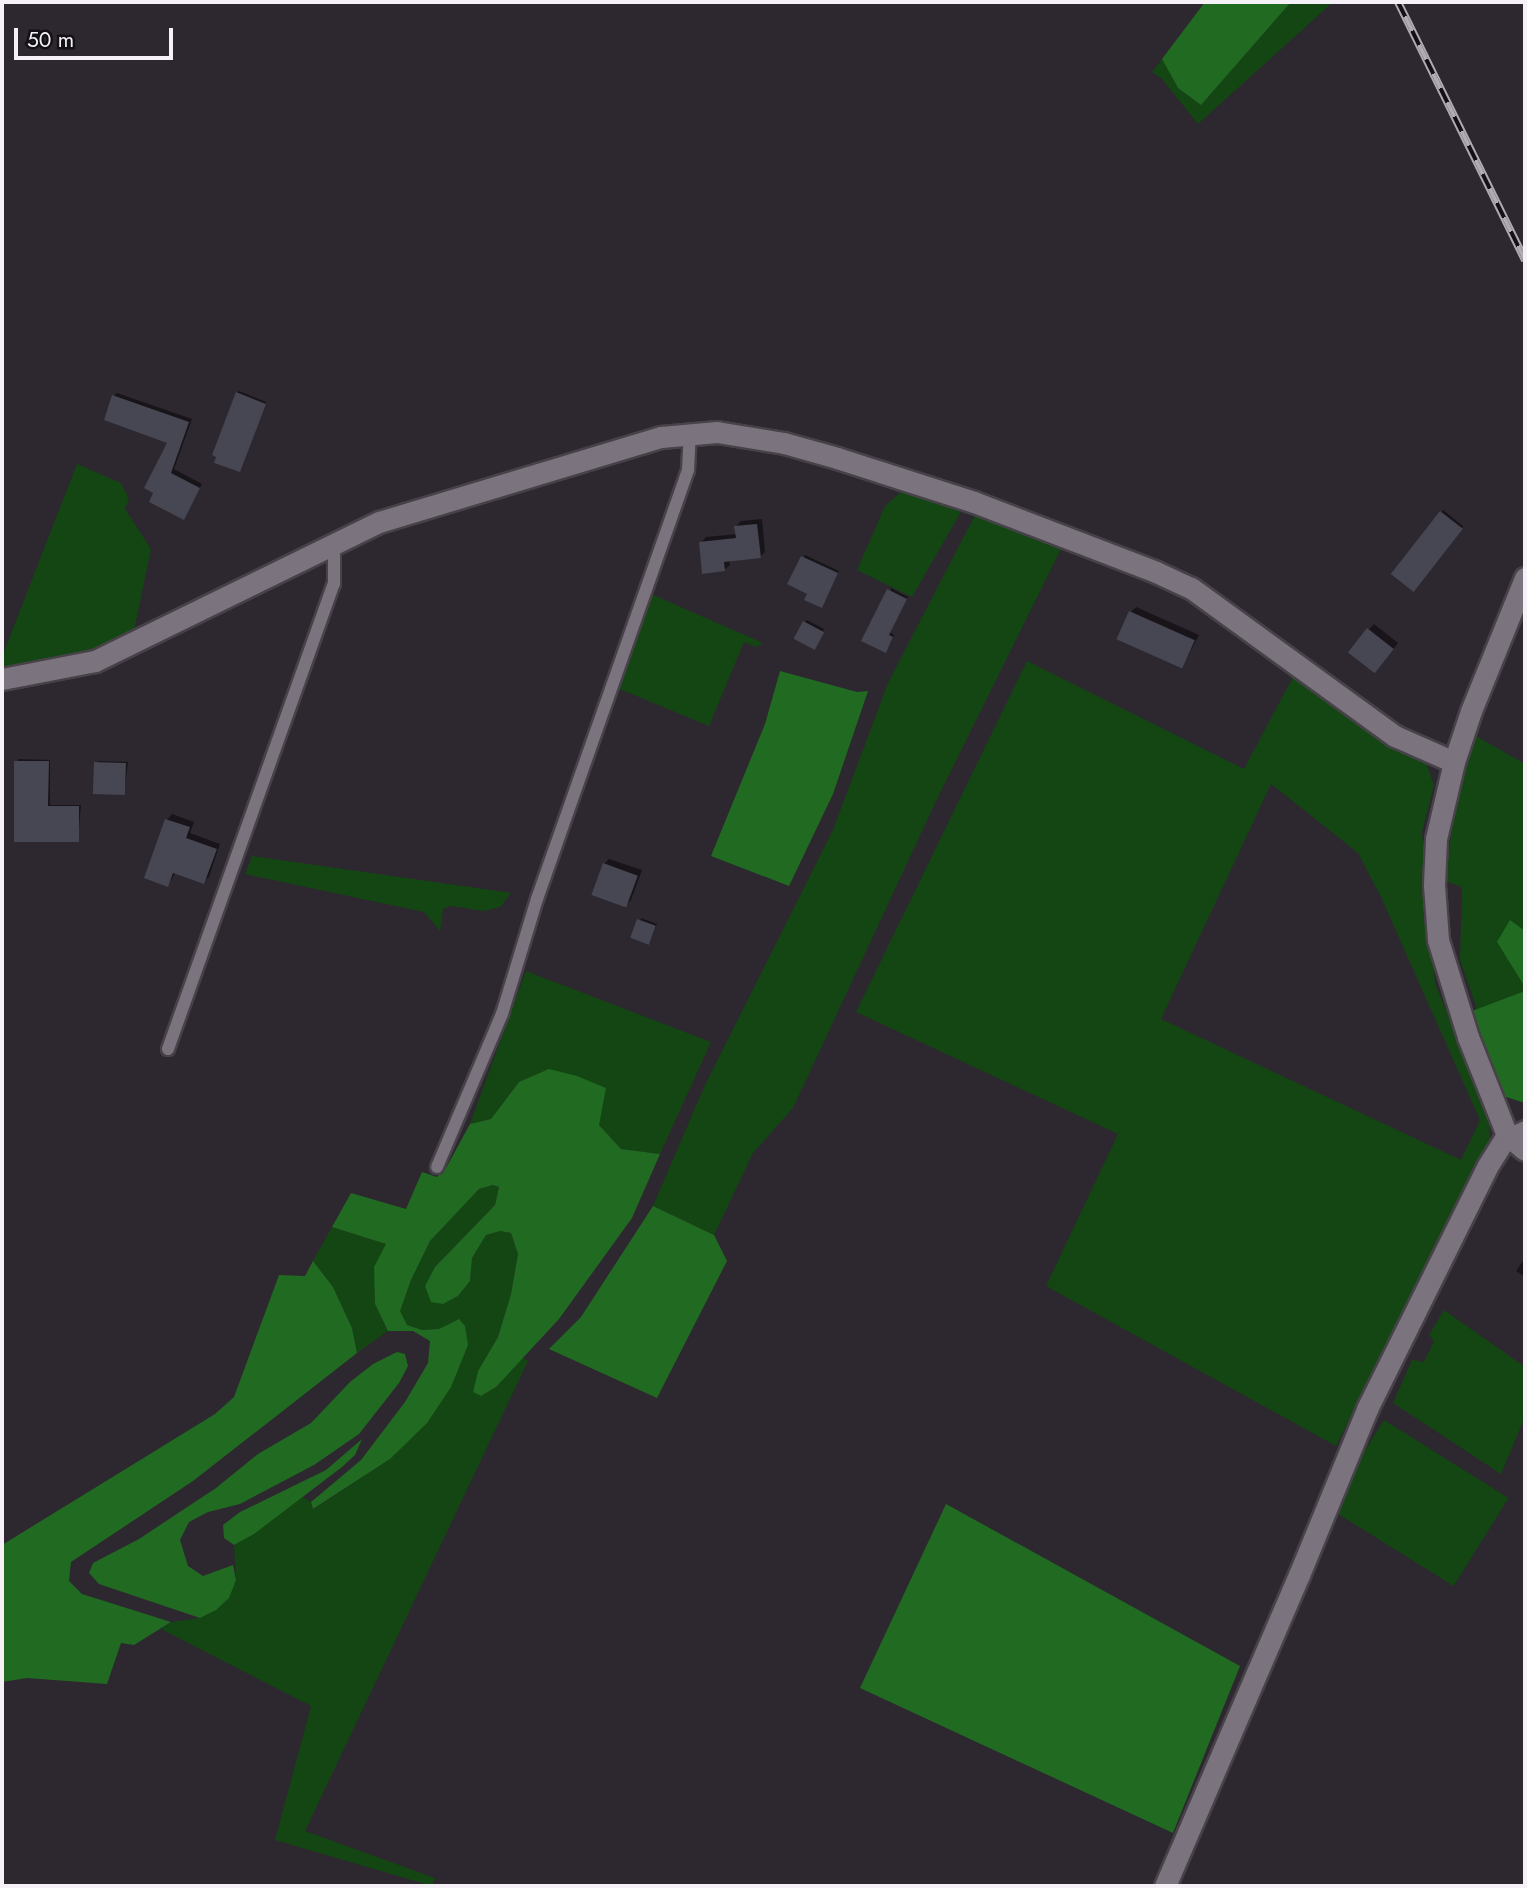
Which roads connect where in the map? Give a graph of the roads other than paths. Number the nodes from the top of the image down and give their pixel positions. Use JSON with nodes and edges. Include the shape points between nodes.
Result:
{"nodes":[{"id":1,"x":690,"y":432,"type":"junction"},
{"id":2,"x":334,"y":542,"type":"junction"},
{"id":3,"x":1525,"y":578,"type":"edge"},
{"id":4,"x":2,"y":679,"type":"edge"},
{"id":5,"x":1454,"y":762,"type":"junction"},
{"id":6,"x":169,"y":1049,"type":"dead end"},
{"id":7,"x":1516,"y":1131,"type":"edge"},
{"id":8,"x":1525,"y":1150,"type":"edge"},
{"id":9,"x":437,"y":1167,"type":"dead end"},
{"id":10,"x":1165,"y":1886,"type":"edge"}],
"edges":[{"from":1,"to":2,"type":"street","via":[[379,522]]},
{"from":1,"to":5,"type":"street","via":[[739,434],[837,458],[974,502],[1156,572],[1191,588],[1395,736]]},
{"from":1,"to":9,"type":"lane","via":[[688,470],[537,899],[502,1014]]},
{"from":2,"to":4,"type":"street","via":[[95,661]]},
{"from":2,"to":6,"type":"lane","via":[[334,584]]},
{"from":3,"to":5,"type":"street"},
{"from":5,"to":7,"type":"street","via":[[1436,839],[1438,940],[1468,1037]]},
{"from":7,"to":8,"type":"street"},
{"from":7,"to":10,"type":"street","via":[[1487,1167],[1367,1409]]}]}
